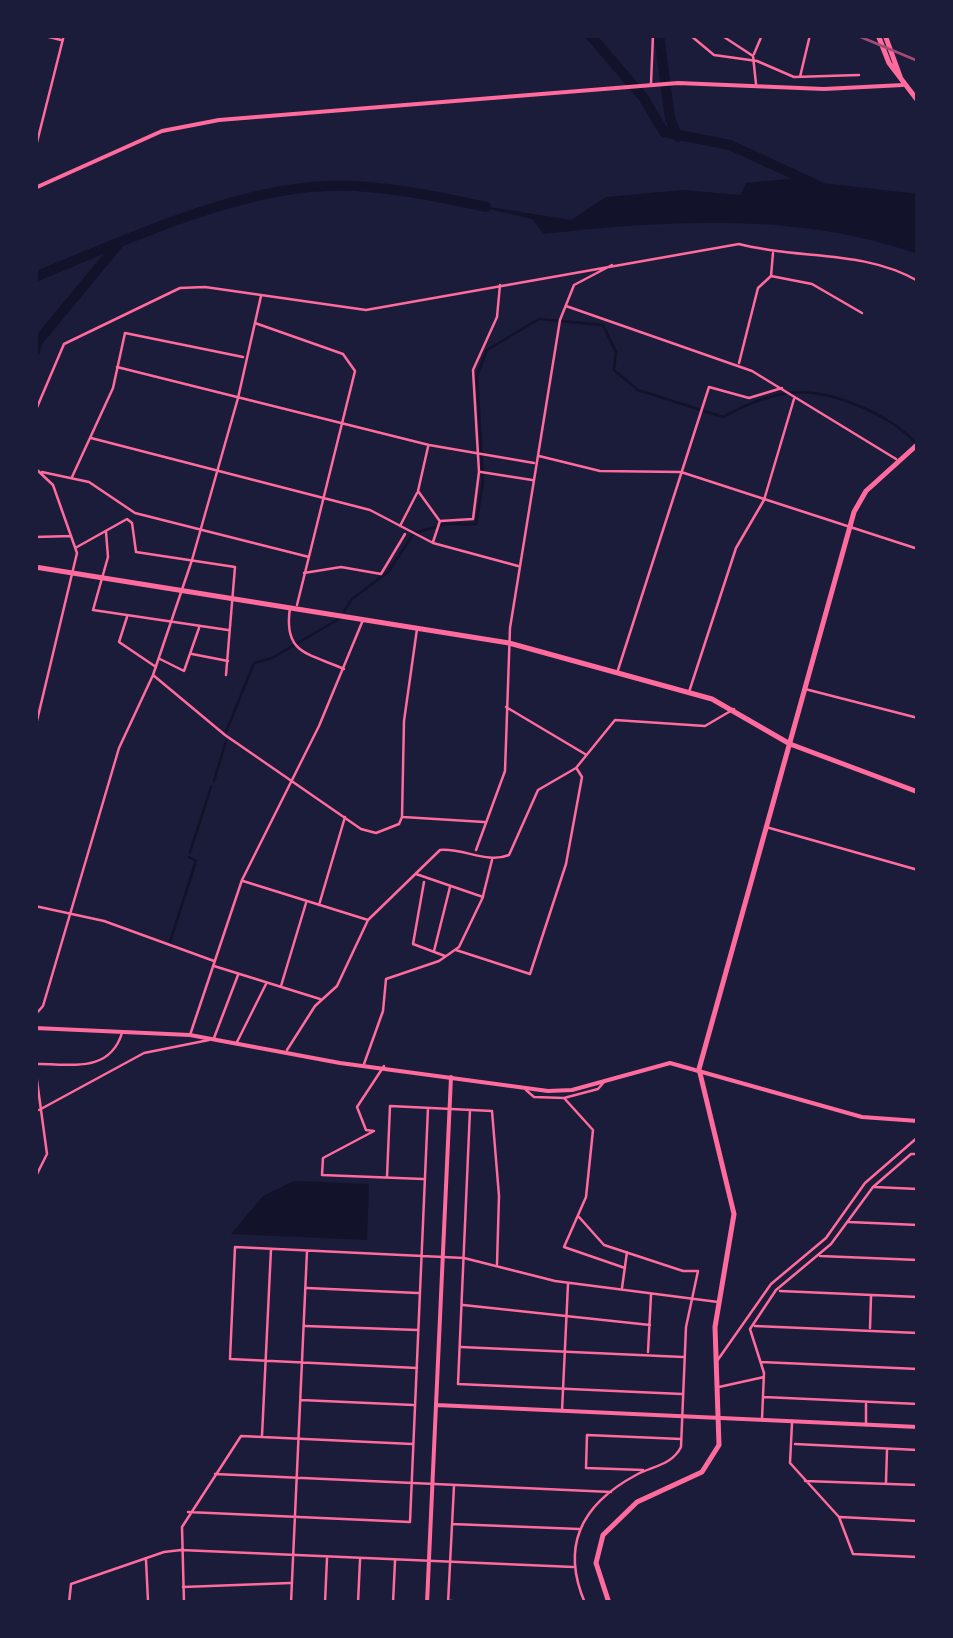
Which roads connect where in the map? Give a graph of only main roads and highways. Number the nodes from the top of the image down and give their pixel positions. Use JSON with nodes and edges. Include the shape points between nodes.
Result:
{"nodes":[{"id":1,"x":882,"y":35,"type":"edge"},
{"id":2,"x":918,"y":101,"type":"edge"},
{"id":3,"x":918,"y":444,"type":"edge"},
{"id":4,"x":35,"y":567,"type":"edge"},
{"id":5,"x":790,"y":744,"type":"junction"},
{"id":6,"x":918,"y":792,"type":"edge"},
{"id":7,"x":609,"y":1603,"type":"edge"}],
"edges":[{"from":1,"to":2,"type":"main road","via":[[903,85]]},
{"from":3,"to":5,"type":"main road","via":[[860,498]]},
{"from":4,"to":5,"type":"main road","via":[[509,643],[689,692],[734,709]]},
{"from":5,"to":6,"type":"main road"},
{"from":5,"to":7,"type":"main road","via":[[699,1068],[733,1200],[718,1302],[719,1445],[708,1466],[637,1502],[599,1542],[596,1568]]}]}
